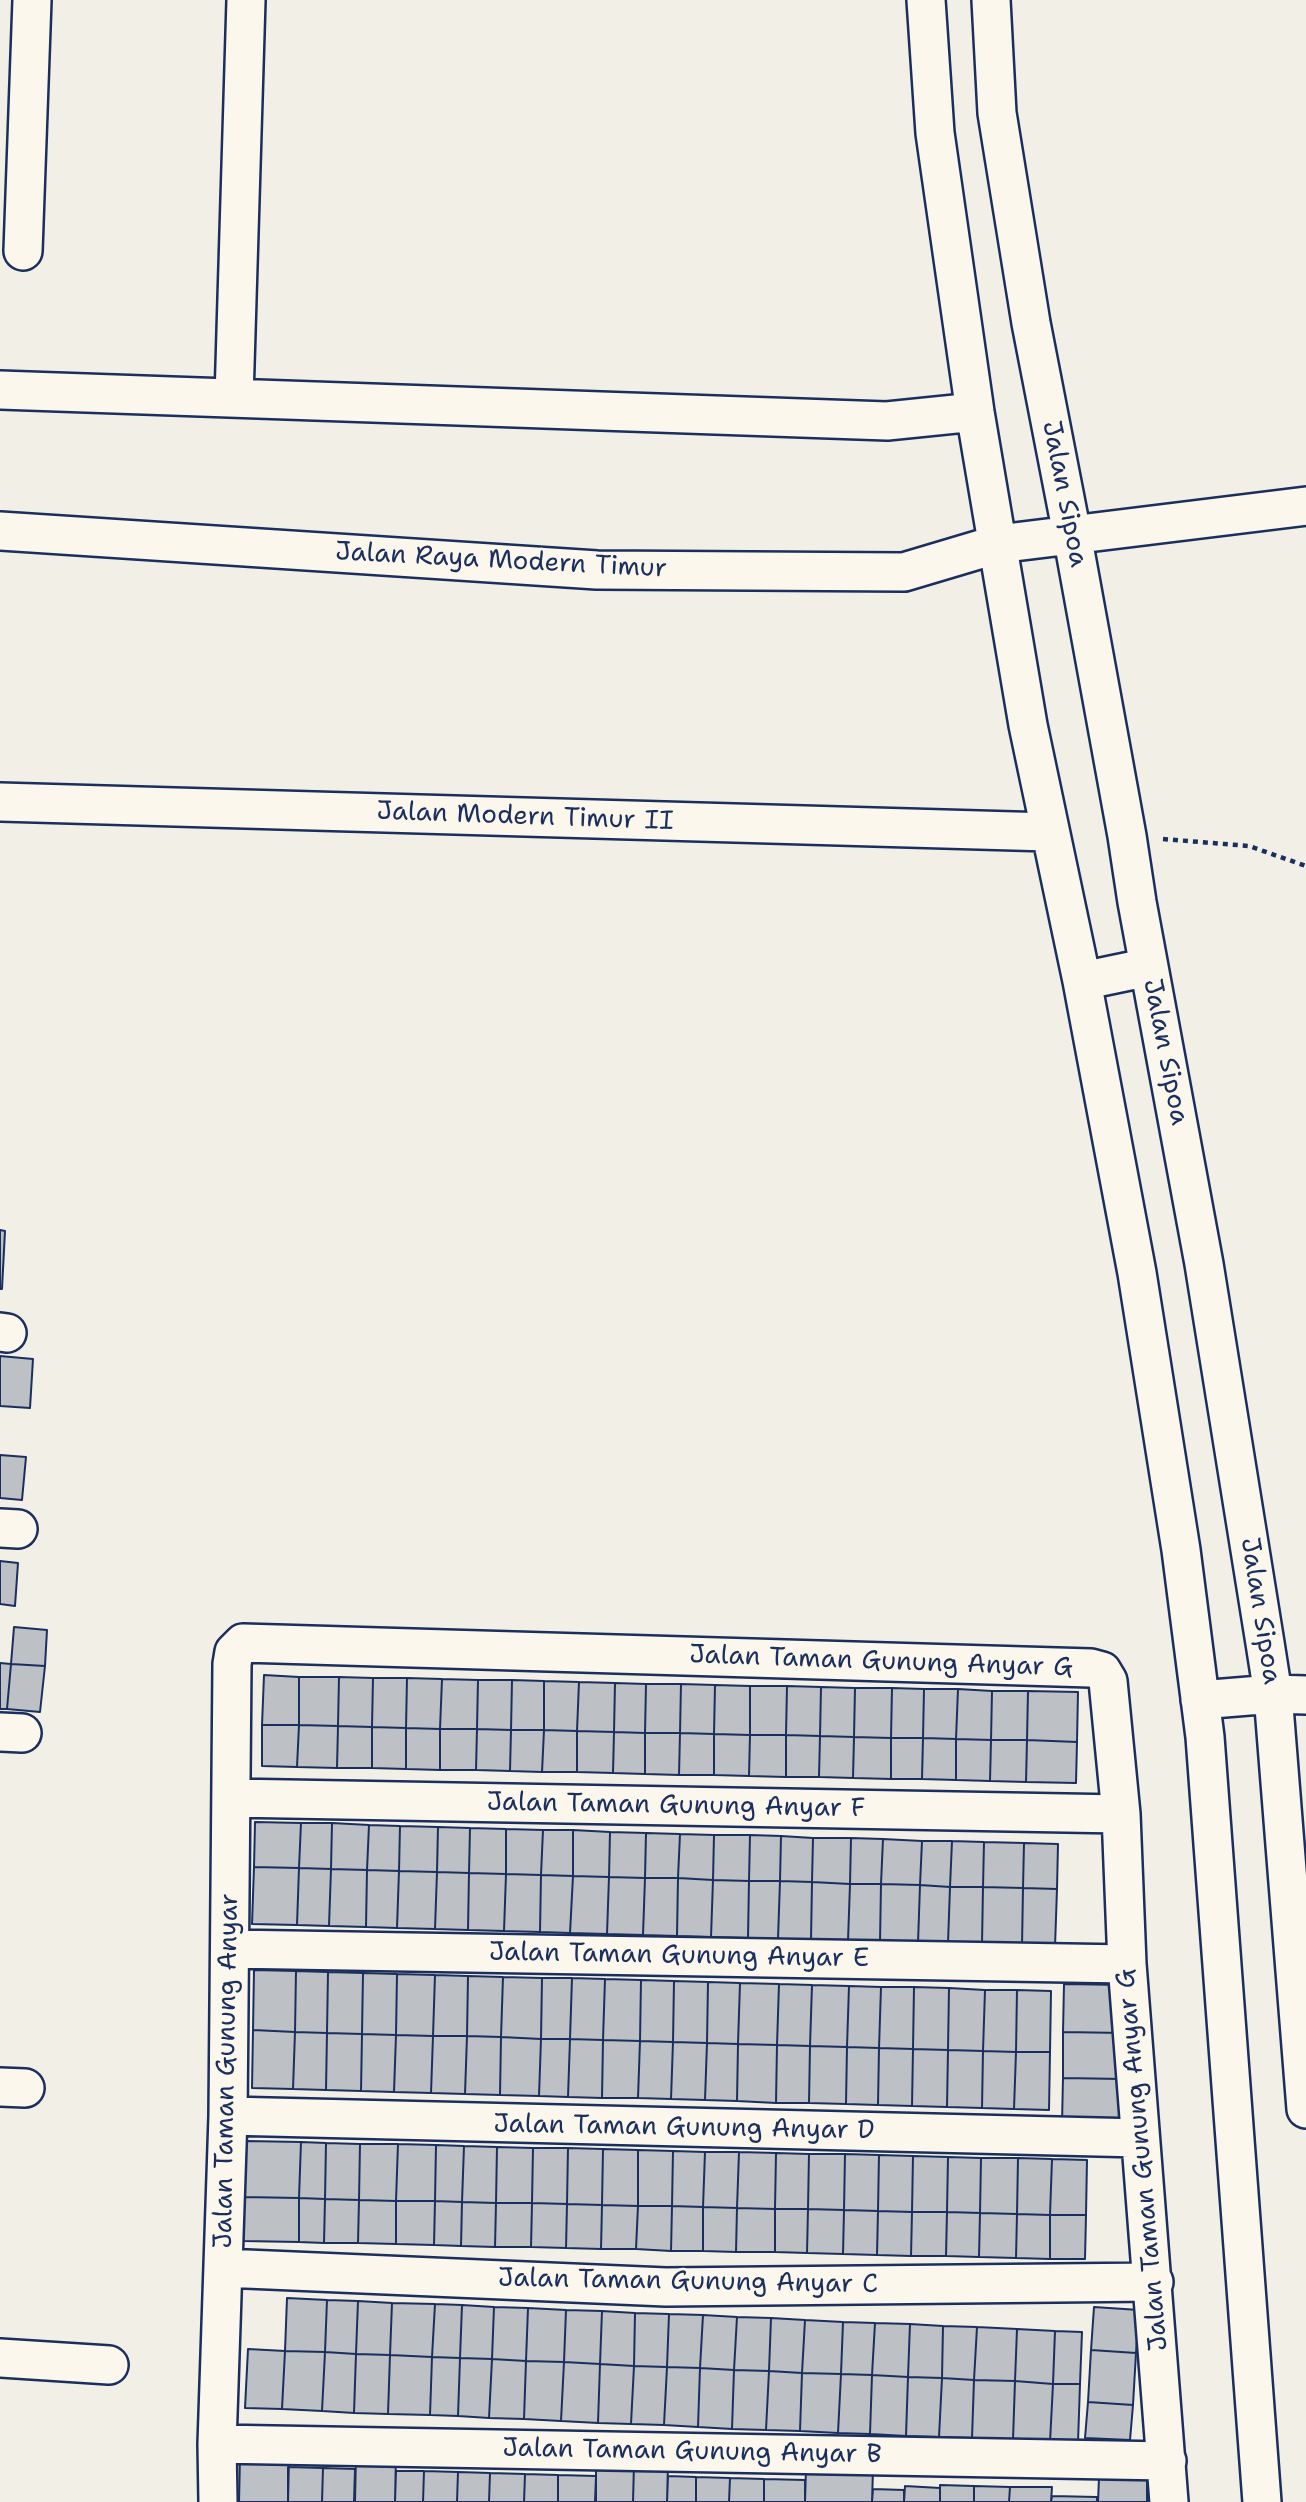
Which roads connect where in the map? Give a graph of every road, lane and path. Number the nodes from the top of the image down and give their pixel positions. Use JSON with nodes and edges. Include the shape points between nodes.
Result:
{"nodes":[{"id":1,"x":246,"y":0,"type":"edge"},
{"id":2,"x":926,"y":0,"type":"edge"},
{"id":3,"x":991,"y":0,"type":"edge"},
{"id":4,"x":21,"y":19,"type":"edge"},
{"id":5,"x":13,"y":196,"type":"edge"},
{"id":6,"x":23,"y":251,"type":"dead end"},
{"id":7,"x":0,"y":390,"type":"edge"},
{"id":8,"x":234,"y":398,"type":"junction"},
{"id":9,"x":975,"y":412,"type":"junction"},
{"id":10,"x":1306,"y":506,"type":"edge"},
{"id":11,"x":0,"y":531,"type":"edge"},
{"id":12,"x":1072,"y":534,"type":"junction"},
{"id":13,"x":998,"y":544,"type":"junction"},
{"id":14,"x":0,"y":802,"type":"edge"},
{"id":15,"x":1049,"y":832,"type":"junction"},
{"id":16,"x":1127,"y":836,"type":"junction"},
{"id":17,"x":1306,"y":866,"type":"edge"},
{"id":18,"x":1149,"y":967,"type":"junction"},
{"id":19,"x":1082,"y":981,"type":"junction"},
{"id":20,"x":243,"y":1643,"type":"joint"},
{"id":21,"x":1289,"y":1695,"type":"edge"},
{"id":22,"x":1200,"y":1700,"type":"junction"},
{"id":23,"x":232,"y":1798,"type":"junction"},
{"id":24,"x":1121,"y":1814,"type":"junction"},
{"id":25,"x":230,"y":1949,"type":"junction"},
{"id":26,"x":1127,"y":1964,"type":"junction"},
{"id":27,"x":1306,"y":2109,"type":"edge"},
{"id":28,"x":228,"y":2116,"type":"junction"},
{"id":29,"x":1140,"y":2138,"type":"junction"},
{"id":30,"x":223,"y":2268,"type":"junction"},
{"id":31,"x":1154,"y":2282,"type":"junction"},
{"id":32,"x":0,"y":2358,"type":"edge"},
{"id":33,"x":109,"y":2365,"type":"dead end"},
{"id":34,"x":217,"y":2444,"type":"junction"},
{"id":35,"x":1167,"y":2461,"type":"junction"},
{"id":36,"x":218,"y":2502,"type":"edge"},
{"id":37,"x":1170,"y":2502,"type":"edge"},
{"id":38,"x":1262,"y":2502,"type":"edge"}],
"edges":[{"from":1,"to":8,"type":"street"},
{"from":2,"to":9,"type":"street","via":[[935,133]]},
{"from":3,"to":12,"type":"street","name":"Jalan Sipoa","via":[[997,113]]},
{"from":4,"to":5,"type":"street"},
{"from":5,"to":6,"type":"street"},
{"from":7,"to":8,"type":"street"},
{"from":8,"to":9,"type":"street","via":[[887,421]]},
{"from":9,"to":13,"type":"street"},
{"from":10,"to":12,"type":"street","name":"Jalan Raya Modern Timur"},
{"from":11,"to":13,"type":"street","name":"Jalan Raya Modern Timur","via":[[597,570],[904,572]]},
{"from":12,"to":13,"type":"street","name":"Jalan Raya Modern Timur"},
{"from":12,"to":16,"type":"street","name":"Jalan Sipoa"},
{"from":13,"to":15,"type":"street"},
{"from":14,"to":15,"type":"street","name":"Jalan Modern Timur II"},
{"from":15,"to":19,"type":"street"},
{"from":16,"to":17,"type":"path","via":[[1249,846]]},
{"from":16,"to":18,"type":"street","name":"Jalan Sipoa"},
{"from":18,"to":19,"type":"street"},
{"from":18,"to":21,"type":"street","name":"Jalan Sipoa"},
{"from":19,"to":22,"type":"street","via":[[1137,1273]]},
{"from":20,"to":23,"type":"street","name":"Jalan Taman Gunung Anyar","via":[[234,1652],[232,1664]]},
{"from":20,"to":24,"type":"street","name":"Jalan Taman Gunung Anyar G","via":[[1091,1668],[1102,1671],[1108,1681]]},
{"from":21,"to":22,"type":"street"},
{"from":21,"to":27,"type":"street","name":"Jalan Sipoa"},
{"from":22,"to":38,"type":"street"},
{"from":23,"to":24,"type":"street","name":"Jalan Taman Gunung Anyar F"},
{"from":23,"to":25,"type":"street","name":"Jalan Taman Gunung Anyar"},
{"from":24,"to":26,"type":"street","name":"Jalan Taman Gunung Anyar G"},
{"from":25,"to":26,"type":"street","name":"Jalan Taman Gunung Anyar E"},
{"from":25,"to":28,"type":"street","name":"Jalan Taman Gunung Anyar"},
{"from":26,"to":29,"type":"street","name":"Jalan Taman Gunung Anyar G"},
{"from":28,"to":29,"type":"street","name":"Jalan Taman Gunung Anyar D"},
{"from":28,"to":30,"type":"street","name":"Jalan Taman Gunung Anyar"},
{"from":29,"to":31,"type":"street","name":"Jalan Taman Gunung Anyar G"},
{"from":30,"to":31,"type":"street","name":"Jalan Taman Gunung Anyar C","via":[[666,2287]]},
{"from":30,"to":34,"type":"street","name":"Jalan Taman Gunung Anyar"},
{"from":31,"to":35,"type":"street","name":"Jalan Taman Gunung Anyar G"},
{"from":32,"to":33,"type":"street"},
{"from":34,"to":35,"type":"street","name":"Jalan Taman Gunung Anyar B"},
{"from":34,"to":36,"type":"street","name":"Jalan Taman Gunung Anyar"},
{"from":35,"to":37,"type":"street","name":"Jalan Taman Gunung Anyar G"}]}
